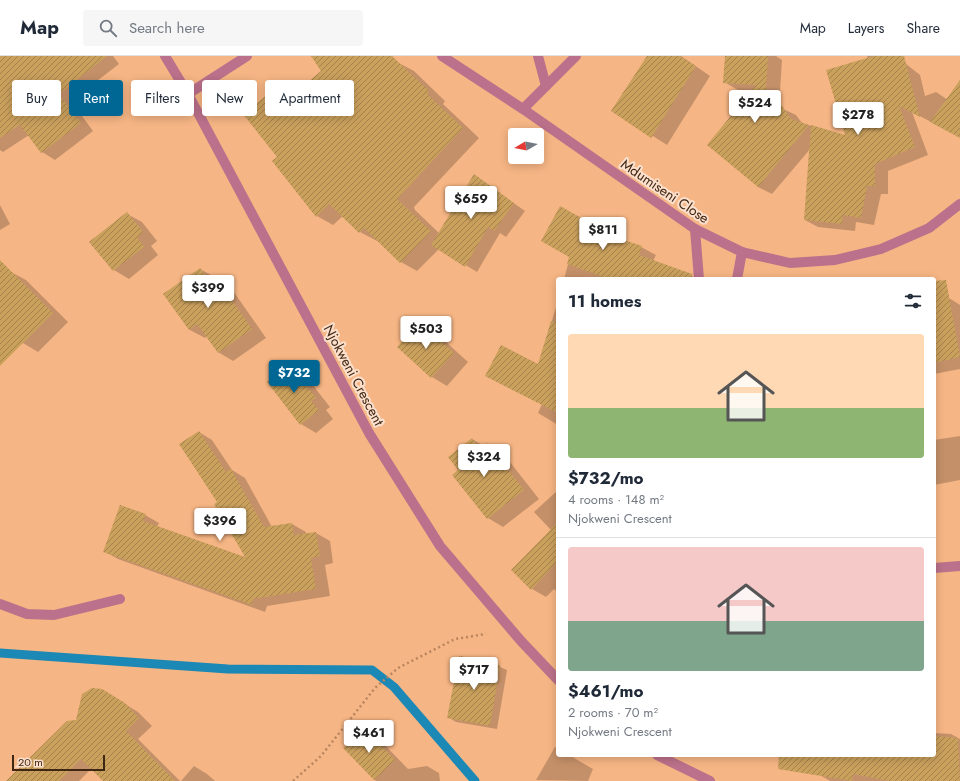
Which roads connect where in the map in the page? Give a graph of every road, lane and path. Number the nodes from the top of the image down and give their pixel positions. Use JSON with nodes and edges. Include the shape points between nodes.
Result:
{"nodes":[{"id":1,"x":165,"y":56,"type":"edge"},
{"id":2,"x":247,"y":56,"type":"edge"},
{"id":3,"x":442,"y":56,"type":"edge"},
{"id":4,"x":538,"y":56,"type":"edge"},
{"id":5,"x":576,"y":56,"type":"edge"},
{"id":6,"x":180,"y":80,"type":"edge"},
{"id":7,"x":546,"y":86,"type":"junction"},
{"id":8,"x":194,"y":90,"type":"edge"},
{"id":9,"x":194,"y":105,"type":"edge"},
{"id":10,"x":523,"y":109,"type":"junction"},
{"id":11,"x":960,"y":204,"type":"edge"},
{"id":12,"x":695,"y":229,"type":"junction"},
{"id":13,"x":742,"y":252,"type":"junction"},
{"id":14,"x":699,"y":277,"type":"edge"},
{"id":15,"x":737,"y":277,"type":"edge"},
{"id":16,"x":960,"y":566,"type":"edge"},
{"id":17,"x":936,"y":568,"type":"edge"},
{"id":18,"x":120,"y":600,"type":"dead end"},
{"id":19,"x":0,"y":604,"type":"edge"},
{"id":20,"x":513,"y":631,"type":"junction"},
{"id":21,"x":556,"y":678,"type":"edge"},
{"id":22,"x":661,"y":757,"type":"edge"},
{"id":23,"x":293,"y":781,"type":"edge"},
{"id":24,"x":710,"y":781,"type":"edge"}],
"edges":[{"from":1,"to":6,"type":"street","name":"Njokweni Crescent"},
{"from":2,"to":8,"type":"street"},
{"from":3,"to":10,"type":"street","name":"Mdumiseni Close"},
{"from":4,"to":7,"type":"street"},
{"from":5,"to":7,"type":"street"},
{"from":7,"to":10,"type":"street"},
{"from":9,"to":20,"type":"street","name":"Njokweni Crescent","via":[[369,433],[440,546]]},
{"from":10,"to":12,"type":"street","name":"Mdumiseni Close"},
{"from":11,"to":13,"type":"street","name":"Mdumiseni Close","via":[[929,228],[881,249],[835,260],[790,263]]},
{"from":12,"to":13,"type":"street","name":"Mdumiseni Close"},
{"from":12,"to":14,"type":"street"},
{"from":13,"to":15,"type":"street"},
{"from":16,"to":17,"type":"street"},
{"from":18,"to":19,"type":"street","via":[[54,615],[27,614]]},
{"from":20,"to":21,"type":"street","name":"Njokweni Crescent"},
{"from":20,"to":23,"type":"path","via":[[455,639],[398,668],[375,688],[321,756]]},
{"from":22,"to":24,"type":"street"}]}
